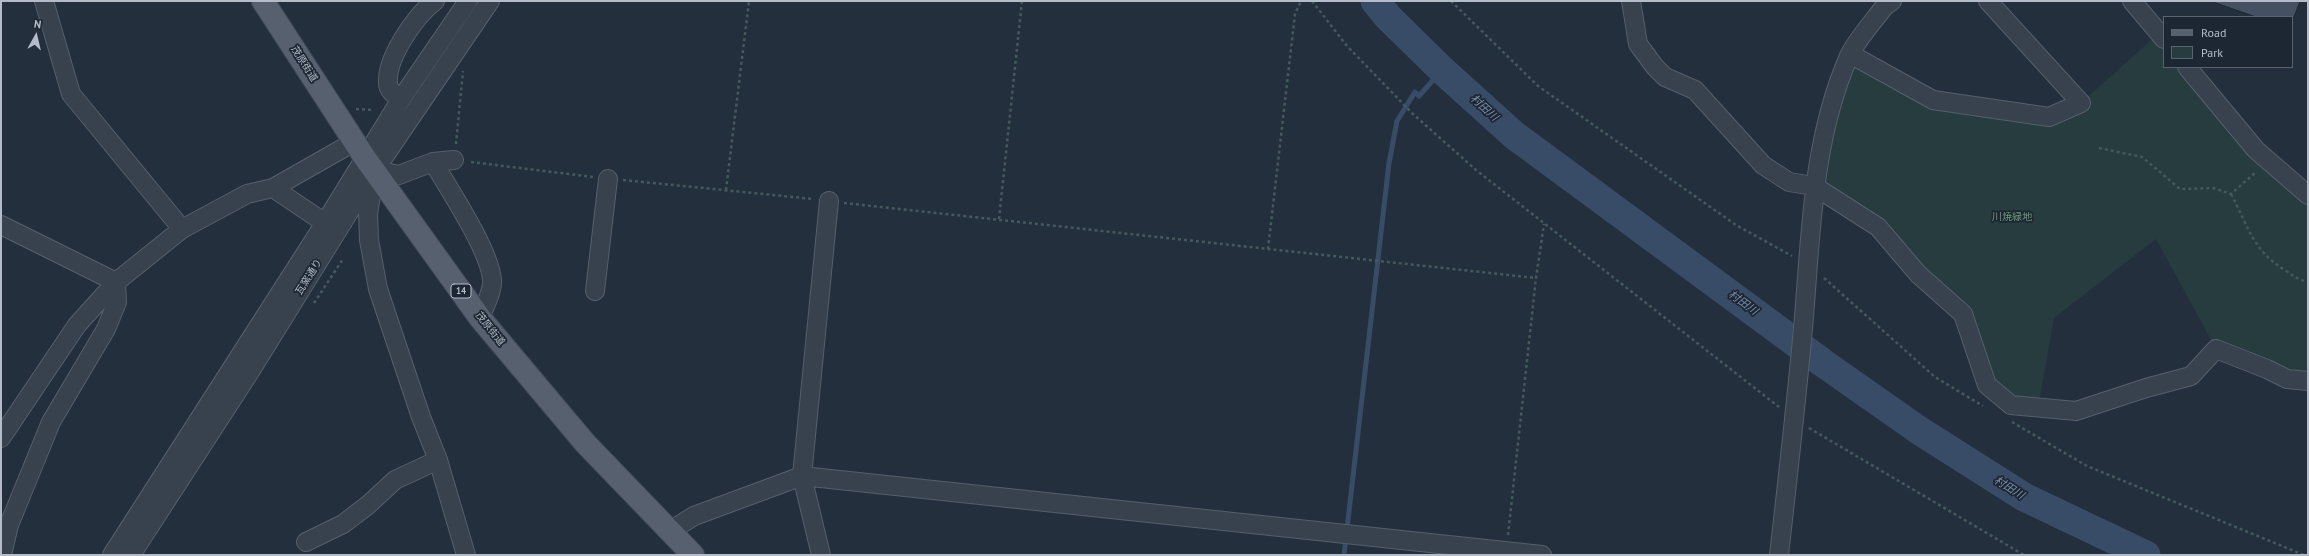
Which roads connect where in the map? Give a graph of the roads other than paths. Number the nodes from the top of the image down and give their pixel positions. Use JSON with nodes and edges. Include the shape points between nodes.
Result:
{"nodes":[{"id":1,"x":44,"y":1,"type":"edge"},
{"id":2,"x":263,"y":1,"type":"edge"},
{"id":3,"x":435,"y":1,"type":"edge"},
{"id":4,"x":468,"y":1,"type":"edge"},
{"id":5,"x":490,"y":1,"type":"edge"},
{"id":6,"x":1631,"y":1,"type":"edge"},
{"id":7,"x":1892,"y":1,"type":"edge"},
{"id":8,"x":1988,"y":1,"type":"edge"},
{"id":9,"x":2132,"y":1,"type":"edge"},
{"id":10,"x":2163,"y":38,"type":"edge"},
{"id":11,"x":1850,"y":54,"type":"junction"},
{"id":12,"x":2188,"y":68,"type":"edge"},
{"id":13,"x":400,"y":99,"type":"junction"},
{"id":14,"x":365,"y":157,"type":"junction"},
{"id":15,"x":454,"y":160,"type":"road end"},
{"id":16,"x":434,"y":162,"type":"junction"},
{"id":17,"x":608,"y":179,"type":"dead end"},
{"id":18,"x":1814,"y":186,"type":"junction"},
{"id":19,"x":273,"y":188,"type":"junction"},
{"id":20,"x":2308,"y":195,"type":"edge"},
{"id":21,"x":829,"y":201,"type":"road end"},
{"id":22,"x":326,"y":223,"type":"junction"},
{"id":23,"x":1,"y":225,"type":"edge"},
{"id":24,"x":182,"y":229,"type":"junction"},
{"id":25,"x":116,"y":282,"type":"junction"},
{"id":26,"x":595,"y":291,"type":"dead end"},
{"id":27,"x":480,"y":318,"type":"junction"},
{"id":28,"x":2308,"y":381,"type":"edge"},
{"id":29,"x":1,"y":438,"type":"edge"},
{"id":30,"x":438,"y":460,"type":"junction"},
{"id":31,"x":802,"y":476,"type":"junction"},
{"id":32,"x":5,"y":523,"type":"edge"},
{"id":33,"x":670,"y":531,"type":"junction"},
{"id":34,"x":306,"y":542,"type":"dead end"},
{"id":35,"x":464,"y":554,"type":"edge"},
{"id":36,"x":2,"y":555,"type":"edge"},
{"id":37,"x":112,"y":555,"type":"edge"},
{"id":38,"x":131,"y":555,"type":"edge"},
{"id":39,"x":693,"y":555,"type":"edge"},
{"id":40,"x":820,"y":555,"type":"edge"},
{"id":41,"x":1542,"y":555,"type":"edge"},
{"id":42,"x":1779,"y":555,"type":"edge"}],
"edges":[{"from":1,"to":24,"type":"street","via":[[72,94]]},
{"from":2,"to":14,"type":"main road","name":"茂原街道","number":"14"},
{"from":3,"to":13,"type":"street","via":[[409,29],[395,54],[388,83],[390,91]]},
{"from":4,"to":13,"type":"street","name":"瓦窯通り"},
{"from":5,"to":14,"type":"street","name":"瓦窯通り","via":[[456,50]]},
{"from":6,"to":18,"type":"street","via":[[1638,44],[1665,77],[1695,90],[1763,165],[1789,182]]},
{"from":7,"to":11,"type":"street","via":[[1884,7]]},
{"from":8,"to":11,"type":"street","via":[[2081,104],[2049,117],[1933,100]]},
{"from":9,"to":10,"type":"street"},
{"from":11,"to":18,"type":"street","via":[[1837,85]]},
{"from":12,"to":20,"type":"street","via":[[2256,150]]},
{"from":13,"to":14,"type":"street","name":"瓦窯通り"},
{"from":14,"to":16,"type":"street","via":[[399,175]]},
{"from":14,"to":19,"type":"street"},
{"from":14,"to":22,"type":"street","name":"瓦窯通り"},
{"from":14,"to":27,"type":"main road","name":"茂原街道","number":"14"},
{"from":14,"to":30,"type":"street","via":[[369,240],[378,289]]},
{"from":14,"to":38,"type":"street","name":"瓦窯通り","via":[[251,370]]},
{"from":15,"to":16,"type":"street"},
{"from":16,"to":27,"type":"street","via":[[490,267],[492,281]]},
{"from":17,"to":26,"type":"street"},
{"from":18,"to":28,"type":"street","via":[[1878,227],[1918,274],[1963,314],[1987,385],[2011,405],[2076,411],[2191,376],[2216,349],[2267,368],[2287,379]]},
{"from":18,"to":42,"type":"street","via":[[1795,419]]},
{"from":19,"to":22,"type":"street"},
{"from":19,"to":24,"type":"street","via":[[247,194]]},
{"from":21,"to":31,"type":"street"},
{"from":22,"to":37,"type":"street","name":"瓦窯通り"},
{"from":23,"to":25,"type":"street"},
{"from":24,"to":25,"type":"street"},
{"from":25,"to":29,"type":"street","via":[[77,325]]},
{"from":25,"to":32,"type":"street","via":[[117,302],[106,329],[51,422]]},
{"from":27,"to":33,"type":"main road","name":"茂原街道","number":"14","via":[[585,443]]},
{"from":30,"to":34,"type":"street","via":[[394,480],[343,524]]},
{"from":30,"to":35,"type":"street"},
{"from":31,"to":33,"type":"street","via":[[694,516]]},
{"from":31,"to":40,"type":"street"},
{"from":31,"to":41,"type":"street"},
{"from":32,"to":36,"type":"street"},
{"from":33,"to":39,"type":"main road","name":"茂原街道","number":"14"}]}
